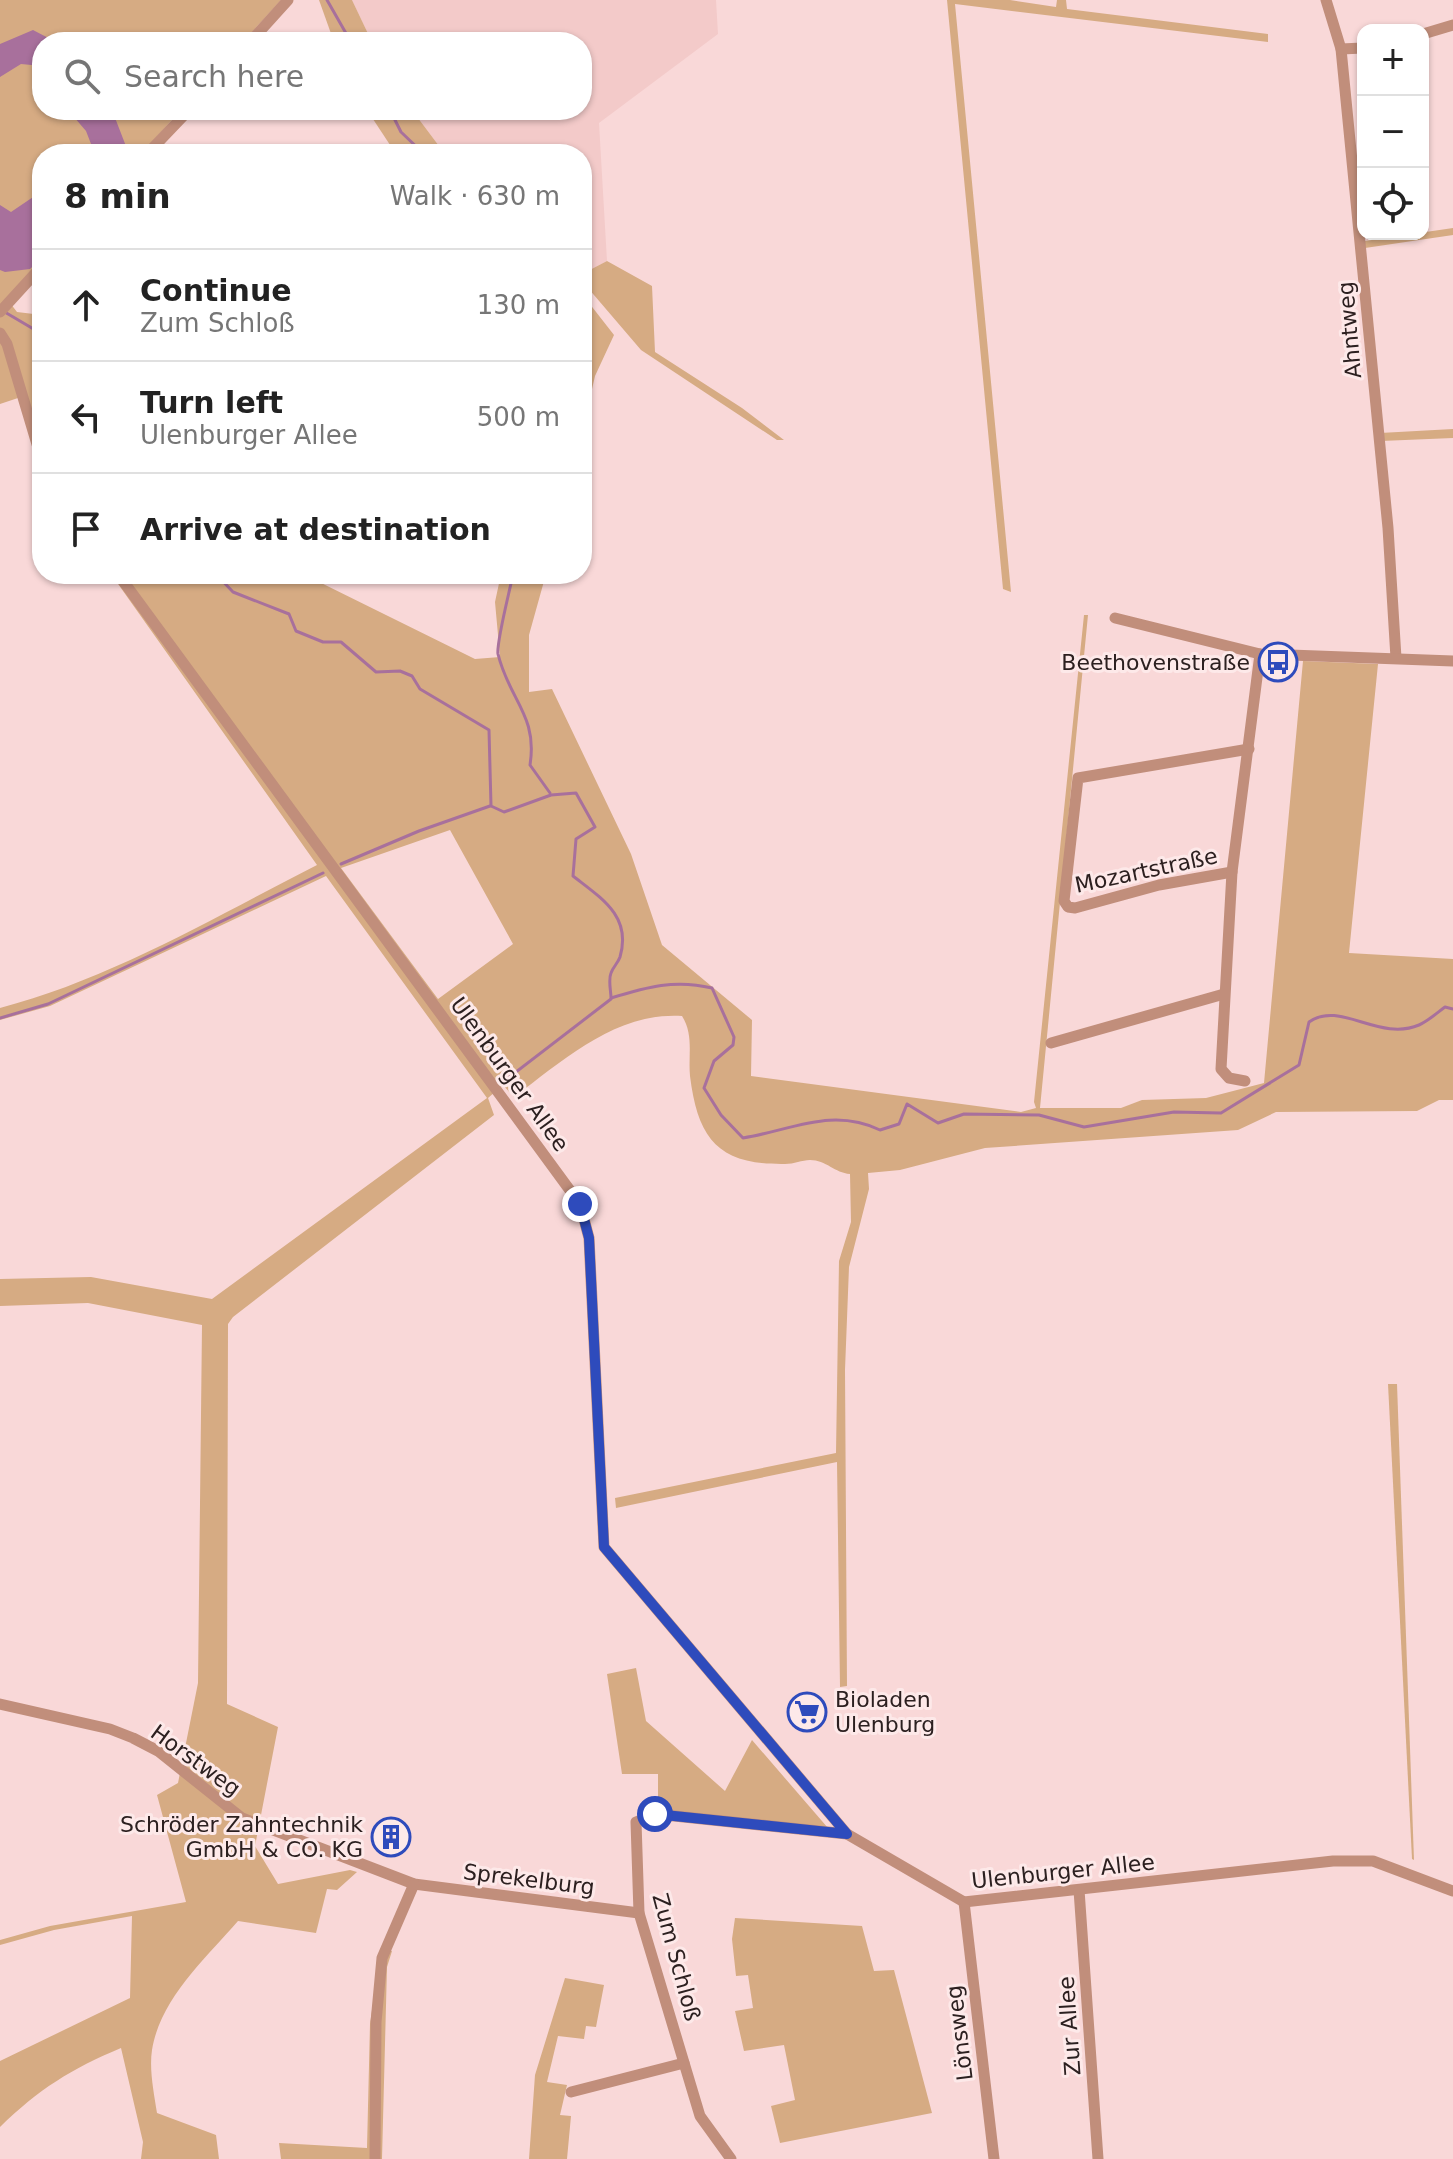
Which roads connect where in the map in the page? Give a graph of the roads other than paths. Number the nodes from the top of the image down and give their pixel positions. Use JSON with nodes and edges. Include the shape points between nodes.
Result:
{"nodes":[{"id":1,"x":288,"y":0,"type":"edge"},
{"id":2,"x":1326,"y":0,"type":"edge"},
{"id":3,"x":1453,"y":25,"type":"edge"},
{"id":4,"x":259,"y":32,"type":"edge"},
{"id":5,"x":1429,"y":32,"type":"edge"},
{"id":6,"x":1357,"y":48,"type":"edge"},
{"id":7,"x":1341,"y":49,"type":"junction"},
{"id":8,"x":179,"y":120,"type":"edge"},
{"id":9,"x":157,"y":144,"type":"edge"},
{"id":10,"x":32,"y":278,"type":"edge"},
{"id":11,"x":0,"y":312,"type":"edge"},
{"id":12,"x":0,"y":333,"type":"edge"},
{"id":13,"x":32,"y":428,"type":"edge"},
{"id":14,"x":125,"y":584,"type":"edge"},
{"id":15,"x":1115,"y":618,"type":"dead end"},
{"id":16,"x":1260,"y":654,"type":"junction"},
{"id":17,"x":1396,"y":658,"type":"junction"},
{"id":18,"x":1453,"y":661,"type":"edge"},
{"id":19,"x":1249,"y":749,"type":"junction"},
{"id":20,"x":1232,"y":872,"type":"junction"},
{"id":21,"x":1224,"y":994,"type":"junction"},
{"id":22,"x":1051,"y":1043,"type":"dead end"},
{"id":23,"x":1245,"y":1081,"type":"dead end"},
{"id":24,"x":0,"y":1704,"type":"edge"},
{"id":25,"x":847,"y":1834,"type":"junction"},
{"id":26,"x":414,"y":1884,"type":"junction"},
{"id":27,"x":1079,"y":1890,"type":"junction"},
{"id":28,"x":1453,"y":1891,"type":"edge"},
{"id":29,"x":964,"y":1902,"type":"junction"},
{"id":30,"x":639,"y":1913,"type":"junction"},
{"id":31,"x":684,"y":2063,"type":"junction"},
{"id":32,"x":571,"y":2092,"type":"dead end"},
{"id":33,"x":375,"y":2159,"type":"edge"},
{"id":34,"x":731,"y":2159,"type":"edge"},
{"id":35,"x":994,"y":2159,"type":"edge"},
{"id":36,"x":1098,"y":2159,"type":"edge"}],
"edges":[{"from":1,"to":4,"type":"street"},
{"from":2,"to":7,"type":"street","name":"Ahntweg"},
{"from":3,"to":5,"type":"street"},
{"from":6,"to":7,"type":"street"},
{"from":7,"to":17,"type":"street","name":"Ahntweg"},
{"from":8,"to":9,"type":"street"},
{"from":10,"to":11,"type":"street"},
{"from":12,"to":13,"type":"street"},
{"from":14,"to":25,"type":"street","name":"Ulenburger Allee","via":[[580,1204],[589,1238],[604,1547]]},
{"from":15,"to":16,"type":"street"},
{"from":16,"to":17,"type":"street"},
{"from":16,"to":19,"type":"street"},
{"from":17,"to":18,"type":"street"},
{"from":19,"to":20,"type":"street"},
{"from":19,"to":20,"type":"street","name":"Mozartstraße","via":[[1078,778],[1064,901],[1068,907]]},
{"from":20,"to":21,"type":"street"},
{"from":21,"to":22,"type":"street"},
{"from":21,"to":23,"type":"street","via":[[1221,1069],[1229,1078]]},
{"from":24,"to":26,"type":"street","name":"Horstweg","via":[[133,1738],[158,1751],[242,1818]]},
{"from":25,"to":29,"type":"street","name":"Ulenburger Allee"},
{"from":25,"to":30,"type":"street","name":"Zum Schloß","via":[[669,1815],[642,1818],[634,1831]]},
{"from":26,"to":30,"type":"street","name":"Sprekelburg"},
{"from":26,"to":33,"type":"street","via":[[382,1958]]},
{"from":27,"to":28,"type":"street","name":"Ulenburger Allee","via":[[1373,1861]]},
{"from":27,"to":29,"type":"street","name":"Ulenburger Allee"},
{"from":27,"to":36,"type":"street","name":"Zur Allee"},
{"from":29,"to":35,"type":"street","name":"Lönsweg"},
{"from":30,"to":31,"type":"street","name":"Zum Schloß"},
{"from":31,"to":32,"type":"street"},
{"from":31,"to":34,"type":"street","name":"Zum Schloß","via":[[700,2116]]}]}
